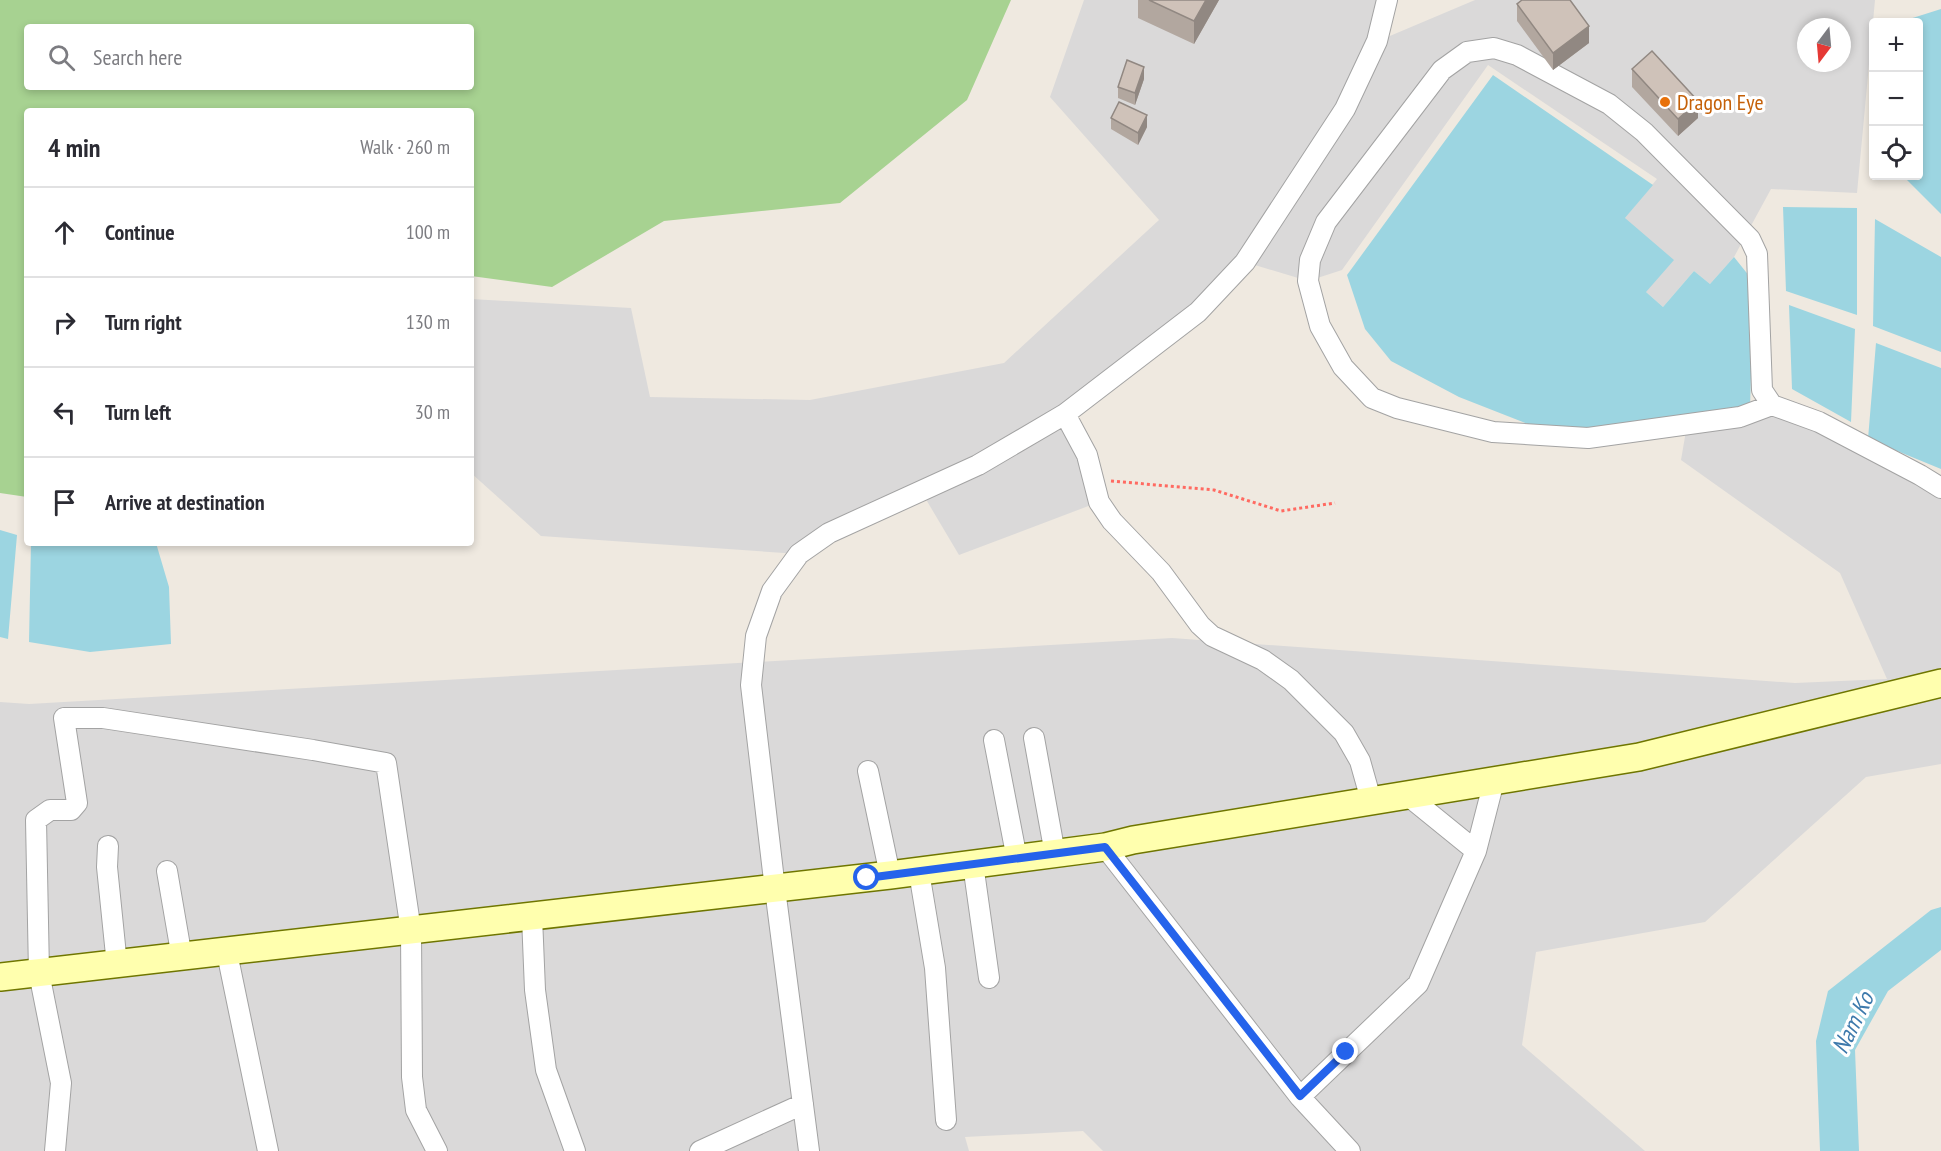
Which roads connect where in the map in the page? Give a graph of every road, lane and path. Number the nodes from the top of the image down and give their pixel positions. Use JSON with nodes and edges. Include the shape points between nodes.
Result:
{"nodes":[{"id":1,"x":1387,"y":0,"type":"edge"},
{"id":2,"x":1772,"y":405,"type":"junction"},
{"id":3,"x":1065,"y":414,"type":"junction"},
{"id":4,"x":1110,"y":480,"type":"dead end"},
{"id":5,"x":1941,"y":488,"type":"edge"},
{"id":6,"x":1335,"y":503,"type":"dead end"},
{"id":7,"x":1941,"y":683,"type":"edge"},
{"id":8,"x":1034,"y":738,"type":"dead end"},
{"id":9,"x":994,"y":740,"type":"dead end"},
{"id":10,"x":868,"y":771,"type":"dead end"},
{"id":11,"x":1494,"y":781,"type":"junction"},
{"id":12,"x":1407,"y":795,"type":"junction"},
{"id":13,"x":1371,"y":800,"type":"junction"},
{"id":14,"x":108,"y":846,"type":"dead end"},
{"id":15,"x":1105,"y":847,"type":"junction"},
{"id":16,"x":1476,"y":851,"type":"junction"},
{"id":17,"x":1055,"y":854,"type":"junction"},
{"id":18,"x":1017,"y":859,"type":"junction"},
{"id":19,"x":973,"y":864,"type":"junction"},
{"id":20,"x":167,"y":871,"type":"dead end"},
{"id":21,"x":919,"y":872,"type":"junction"},
{"id":22,"x":890,"y":875,"type":"junction"},
{"id":23,"x":775,"y":889,"type":"junction"},
{"id":24,"x":532,"y":917,"type":"junction"},
{"id":25,"x":411,"y":931,"type":"junction"},
{"id":26,"x":227,"y":953,"type":"junction"},
{"id":27,"x":182,"y":958,"type":"junction"},
{"id":28,"x":117,"y":965,"type":"junction"},
{"id":29,"x":39,"y":973,"type":"junction"},
{"id":30,"x":0,"y":977,"type":"edge"},
{"id":31,"x":989,"y":978,"type":"dead end"},
{"id":32,"x":1300,"y":1096,"type":"junction"},
{"id":33,"x":803,"y":1104,"type":"junction"},
{"id":34,"x":946,"y":1120,"type":"dead end"},
{"id":35,"x":55,"y":1151,"type":"edge"},
{"id":36,"x":268,"y":1151,"type":"edge"},
{"id":37,"x":437,"y":1151,"type":"edge"},
{"id":38,"x":575,"y":1151,"type":"edge"},
{"id":39,"x":700,"y":1151,"type":"edge"},
{"id":40,"x":809,"y":1151,"type":"edge"},
{"id":41,"x":1350,"y":1151,"type":"edge"}],
"edges":[{"from":1,"to":3,"type":"street","via":[[1377,41],[1345,109],[1245,262],[1198,312]]},
{"from":2,"to":2,"type":"street","via":[[1740,417],[1588,438],[1493,432],[1397,408],[1372,398],[1343,367],[1320,326],[1308,281],[1310,260],[1326,222],[1442,70],[1467,52],[1494,48],[1517,55],[1609,104],[1644,132],[1750,239],[1758,254],[1762,390]]},
{"from":2,"to":5,"type":"street","via":[[1819,422]]},
{"from":3,"to":13,"type":"street","via":[[1088,455],[1099,502],[1112,521],[1161,572],[1212,636],[1263,660],[1291,680],[1344,733],[1360,761]]},
{"from":3,"to":23,"type":"street","via":[[978,465],[829,533],[799,554],[772,591],[756,636],[751,685]]},
{"from":4,"to":6,"type":"path","via":[[1214,490],[1281,511]]},
{"from":7,"to":11,"type":"street","via":[[1639,757]]},
{"from":8,"to":17,"type":"street"},
{"from":9,"to":18,"type":"street"},
{"from":10,"to":22,"type":"street"},
{"from":11,"to":12,"type":"street"},
{"from":11,"to":16,"type":"street"},
{"from":12,"to":13,"type":"street"},
{"from":12,"to":16,"type":"street"},
{"from":13,"to":15,"type":"street"},
{"from":14,"to":28,"type":"street"},
{"from":15,"to":17,"type":"street"},
{"from":15,"to":32,"type":"street"},
{"from":16,"to":32,"type":"street","via":[[1418,984]]},
{"from":17,"to":18,"type":"street"},
{"from":18,"to":19,"type":"street"},
{"from":19,"to":21,"type":"street"},
{"from":19,"to":31,"type":"street"},
{"from":20,"to":27,"type":"street"},
{"from":21,"to":22,"type":"street"},
{"from":21,"to":34,"type":"street","via":[[935,968]]},
{"from":22,"to":23,"type":"street"},
{"from":23,"to":24,"type":"street"},
{"from":23,"to":33,"type":"street"},
{"from":24,"to":25,"type":"street"},
{"from":24,"to":38,"type":"street","via":[[535,990],[546,1070]]},
{"from":25,"to":26,"type":"street"},
{"from":25,"to":29,"type":"street","via":[[386,764],[115,720],[64,718],[77,803],[71,810],[50,810],[36,820]]},
{"from":25,"to":37,"type":"street","via":[[412,1077],[416,1110]]},
{"from":26,"to":27,"type":"street"},
{"from":26,"to":36,"type":"street"},
{"from":27,"to":28,"type":"street"},
{"from":28,"to":29,"type":"street"},
{"from":29,"to":30,"type":"street"},
{"from":29,"to":35,"type":"street","via":[[61,1083]]},
{"from":32,"to":41,"type":"street"},
{"from":33,"to":39,"type":"street"},
{"from":33,"to":40,"type":"street"}]}
